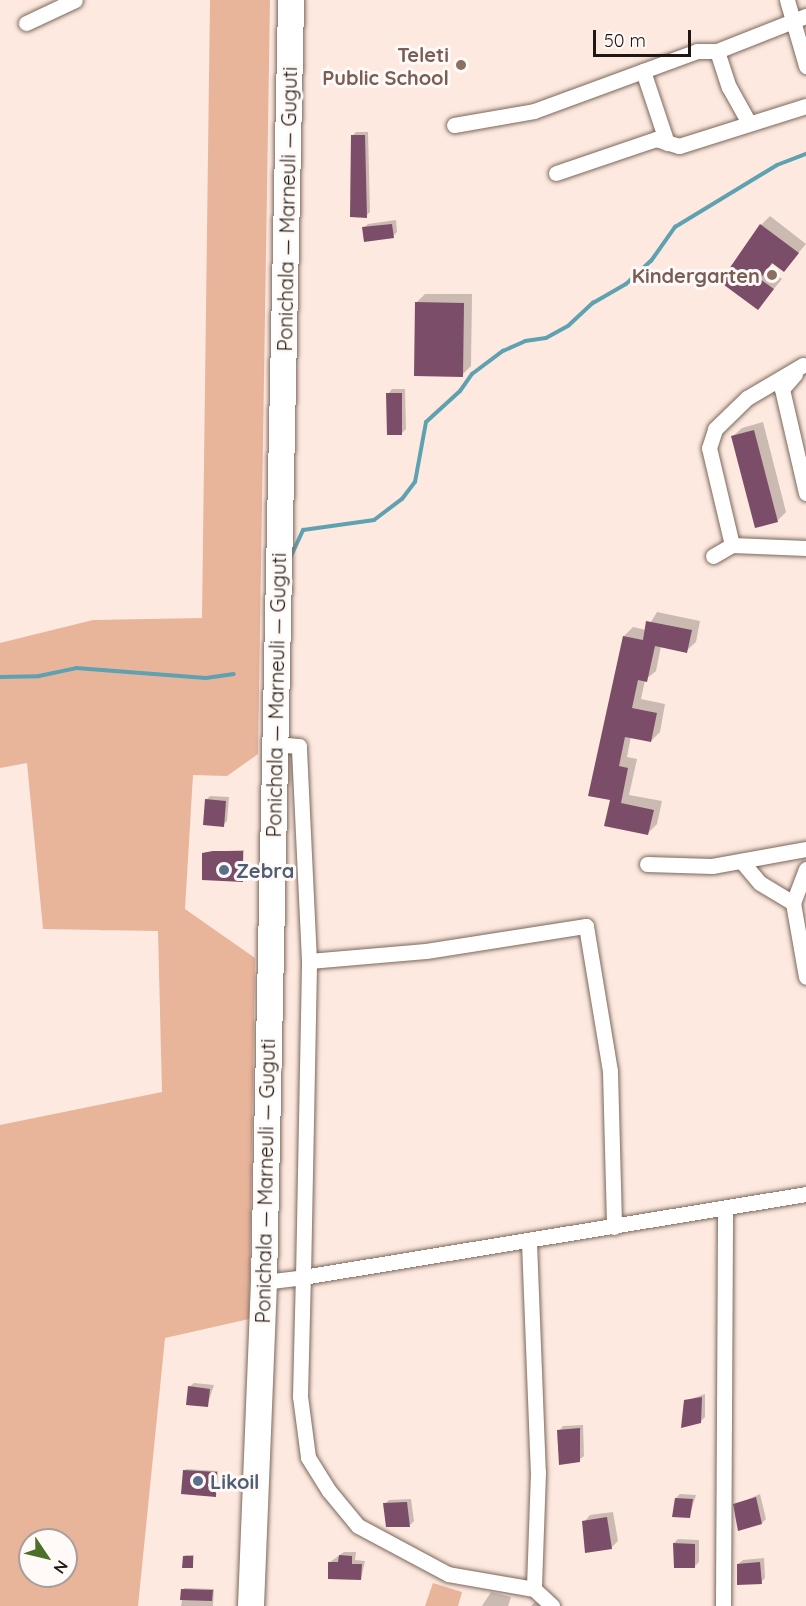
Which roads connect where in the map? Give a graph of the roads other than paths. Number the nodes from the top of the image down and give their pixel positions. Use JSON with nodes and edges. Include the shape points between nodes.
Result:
{"nodes":[{"id":1,"x":75,"y":0,"type":"edge"},
{"id":2,"x":291,"y":0,"type":"edge"},
{"id":3,"x":786,"y":0,"type":"edge"},
{"id":4,"x":799,"y":19,"type":"edge"},
{"id":5,"x":26,"y":23,"type":"dead end"},
{"id":6,"x":717,"y":51,"type":"junction"},
{"id":7,"x":806,"y":66,"type":"edge"},
{"id":8,"x":643,"y":71,"type":"junction"},
{"id":9,"x":806,"y":106,"type":"edge"},
{"id":10,"x":749,"y":123,"type":"junction"},
{"id":11,"x":454,"y":125,"type":"dead end"},
{"id":12,"x":667,"y":143,"type":"junction"},
{"id":13,"x":556,"y":173,"type":"dead end"},
{"id":14,"x":805,"y":363,"type":"edge"},
{"id":15,"x":806,"y":493,"type":"edge"},
{"id":16,"x":732,"y":545,"type":"junction"},
{"id":17,"x":806,"y":548,"type":"edge"},
{"id":18,"x":713,"y":556,"type":"dead end"},
{"id":19,"x":274,"y":744,"type":"junction"},
{"id":20,"x":806,"y":849,"type":"edge"},
{"id":21,"x":743,"y":862,"type":"junction"},
{"id":22,"x":647,"y":864,"type":"dead end"},
{"id":23,"x":806,"y":869,"type":"edge"},
{"id":24,"x":794,"y":903,"type":"junction"},
{"id":25,"x":309,"y":961,"type":"junction"},
{"id":26,"x":806,"y":977,"type":"edge"},
{"id":27,"x":806,"y":1194,"type":"edge"},
{"id":28,"x":725,"y":1209,"type":"junction"},
{"id":29,"x":614,"y":1227,"type":"junction"},
{"id":30,"x":529,"y":1242,"type":"junction"},
{"id":31,"x":303,"y":1277,"type":"junction"},
{"id":32,"x":264,"y":1282,"type":"junction"},
{"id":33,"x":534,"y":1589,"type":"junction"},
{"id":34,"x":251,"y":1606,"type":"edge"},
{"id":35,"x":552,"y":1606,"type":"edge"},
{"id":36,"x":723,"y":1606,"type":"edge"}],
"edges":[{"from":1,"to":5,"type":"street"},
{"from":2,"to":19,"type":"highway","name":"Ponichala — Marneuli — Guguti"},
{"from":3,"to":4,"type":"street"},
{"from":4,"to":6,"type":"street"},
{"from":4,"to":7,"type":"street"},
{"from":6,"to":8,"type":"street","via":[[697,51]]},
{"from":6,"to":10,"type":"street","via":[[729,87]]},
{"from":8,"to":11,"type":"street","via":[[534,111]]},
{"from":8,"to":12,"type":"street"},
{"from":9,"to":10,"type":"street"},
{"from":10,"to":12,"type":"street","via":[[678,146]]},
{"from":12,"to":13,"type":"street","via":[[656,139]]},
{"from":14,"to":15,"type":"street","via":[[782,388]]},
{"from":14,"to":16,"type":"street","via":[[747,398],[715,429],[709,448]]},
{"from":16,"to":17,"type":"street"},
{"from":16,"to":18,"type":"street"},
{"from":19,"to":25,"type":"street","via":[[299,746]]},
{"from":19,"to":32,"type":"highway","name":"Ponichala — Marneuli — Guguti"},
{"from":20,"to":21,"type":"street"},
{"from":21,"to":22,"type":"street","via":[[712,866]]},
{"from":21,"to":24,"type":"street","via":[[760,883]]},
{"from":23,"to":24,"type":"street"},
{"from":24,"to":26,"type":"street"},
{"from":25,"to":29,"type":"street","via":[[426,951],[586,926],[610,1071]]},
{"from":25,"to":31,"type":"street"},
{"from":27,"to":28,"type":"street"},
{"from":28,"to":29,"type":"street"},
{"from":28,"to":36,"type":"street"},
{"from":29,"to":30,"type":"street"},
{"from":30,"to":31,"type":"street"},
{"from":30,"to":33,"type":"street","via":[[538,1472]]},
{"from":31,"to":32,"type":"street"},
{"from":31,"to":33,"type":"street","via":[[300,1396],[308,1457],[329,1491],[358,1526],[448,1574]]},
{"from":32,"to":34,"type":"highway","name":"Ponichala — Marneuli — Guguti"},
{"from":33,"to":35,"type":"street"}]}
